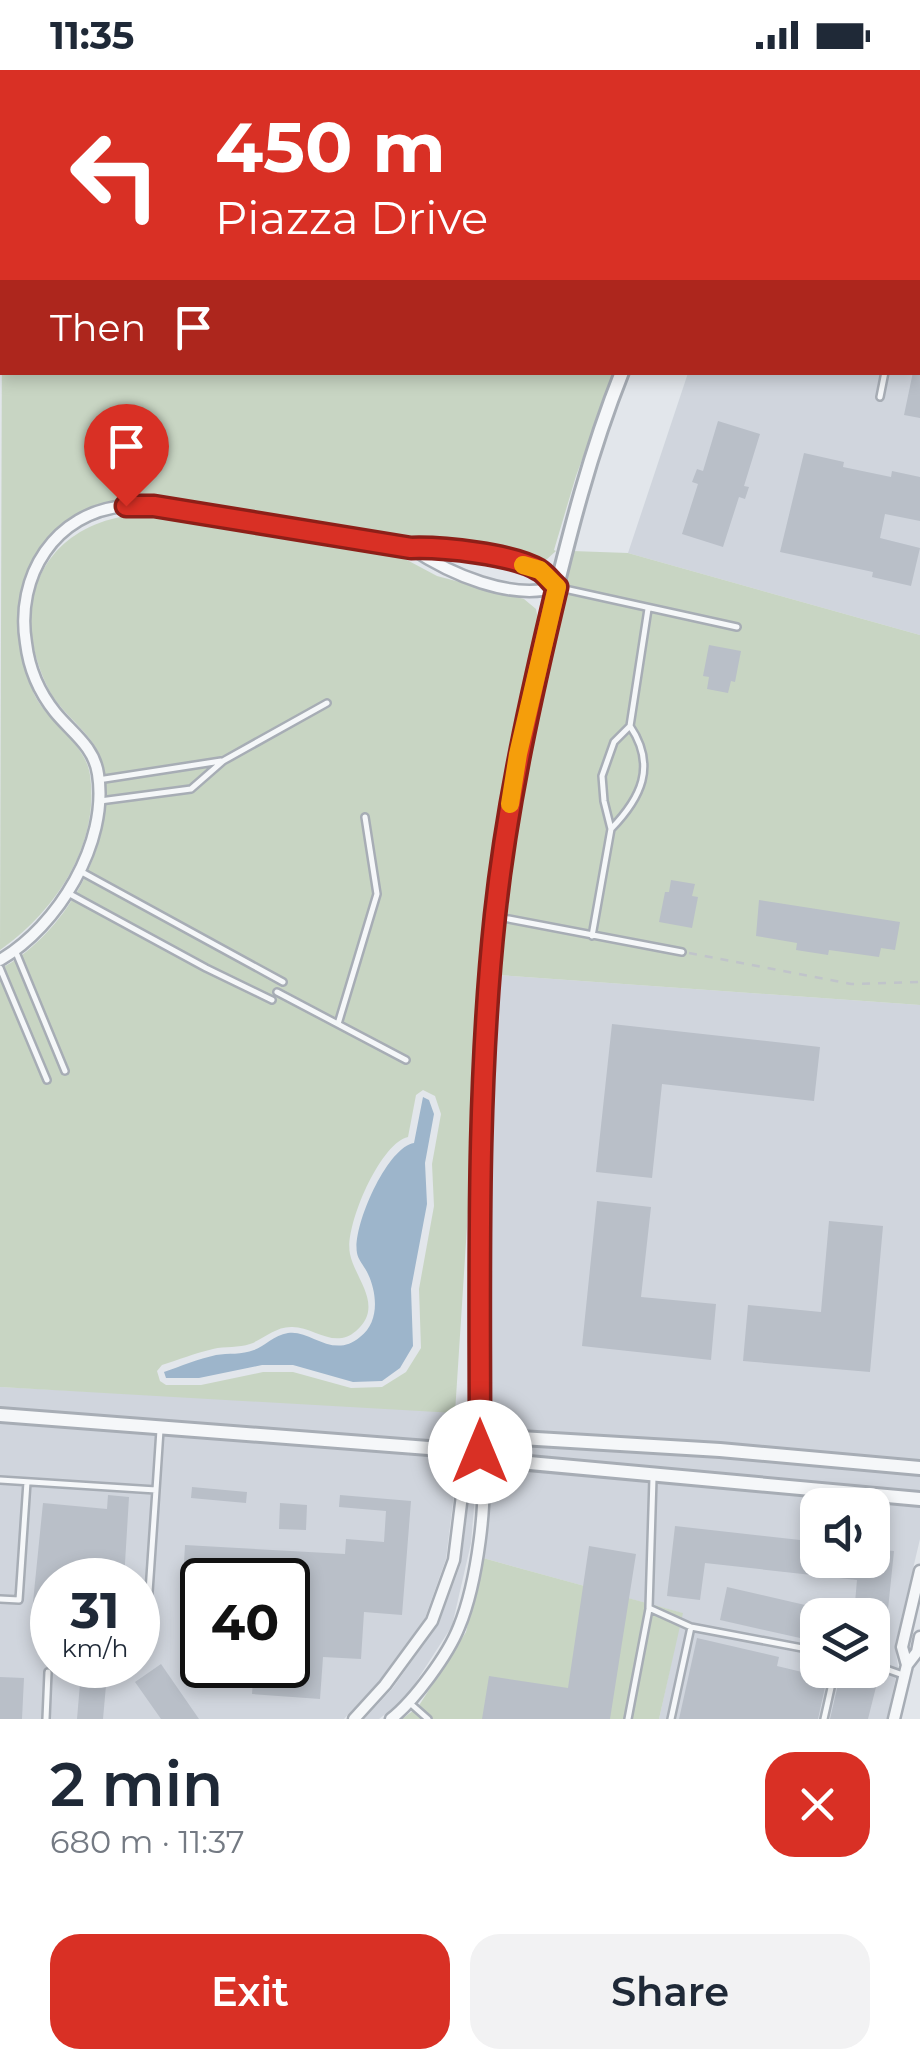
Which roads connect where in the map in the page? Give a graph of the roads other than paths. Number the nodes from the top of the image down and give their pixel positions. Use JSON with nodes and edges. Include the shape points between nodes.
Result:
{"nodes":[{"id":1,"x":621,"y":375,"type":"edge"},
{"id":2,"x":884,"y":375,"type":"edge"},
{"id":3,"x":880,"y":397,"type":"dead end"},
{"id":4,"x":411,"y":548,"type":"junction"},
{"id":5,"x":557,"y":587,"type":"junction"},
{"id":6,"x":648,"y":609,"type":"junction"},
{"id":7,"x":736,"y":627,"type":"dead end"},
{"id":8,"x":327,"y":702,"type":"dead end"},
{"id":9,"x":630,"y":726,"type":"junction"},
{"id":10,"x":224,"y":761,"type":"junction"},
{"id":11,"x":98,"y":780,"type":"junction"},
{"id":12,"x":98,"y":801,"type":"junction"},
{"id":13,"x":366,"y":817,"type":"dead end"},
{"id":14,"x":611,"y":829,"type":"junction"},
{"id":15,"x":80,"y":872,"type":"junction"},
{"id":16,"x":68,"y":892,"type":"junction"},
{"id":17,"x":495,"y":917,"type":"junction"},
{"id":18,"x":592,"y":936,"type":"junction"},
{"id":19,"x":15,"y":950,"type":"junction"},
{"id":20,"x":682,"y":952,"type":"road end"},
{"id":21,"x":0,"y":960,"type":"edge"},
{"id":22,"x":0,"y":968,"type":"edge"},
{"id":23,"x":282,"y":982,"type":"dead end"},
{"id":24,"x":277,"y":992,"type":"dead end"},
{"id":25,"x":272,"y":1000,"type":"dead end"},
{"id":26,"x":338,"y":1024,"type":"junction"},
{"id":27,"x":406,"y":1060,"type":"dead end"},
{"id":28,"x":65,"y":1071,"type":"dead end"},
{"id":29,"x":47,"y":1080,"type":"dead end"},
{"id":30,"x":0,"y":1416,"type":"edge"},
{"id":31,"x":160,"y":1426,"type":"junction"},
{"id":32,"x":480,"y":1452,"type":"junction"},
{"id":33,"x":920,"y":1468,"type":"edge"},
{"id":34,"x":653,"y":1475,"type":"junction"},
{"id":35,"x":0,"y":1480,"type":"edge"},
{"id":36,"x":27,"y":1482,"type":"junction"},
{"id":37,"x":156,"y":1490,"type":"junction"},
{"id":38,"x":920,"y":1499,"type":"edge"},
{"id":39,"x":151,"y":1558,"type":"edge"},
{"id":40,"x":920,"y":1572,"type":"edge"},
{"id":41,"x":0,"y":1599,"type":"edge"},
{"id":42,"x":649,"y":1608,"type":"junction"},
{"id":43,"x":691,"y":1627,"type":"junction"},
{"id":44,"x":920,"y":1637,"type":"edge"},
{"id":45,"x":800,"y":1648,"type":"edge"},
{"id":46,"x":890,"y":1667,"type":"edge"},
{"id":47,"x":905,"y":1670,"type":"junction"},
{"id":48,"x":47,"y":1688,"type":"edge"},
{"id":49,"x":830,"y":1688,"type":"edge"},
{"id":50,"x":411,"y":1704,"type":"junction"},
{"id":51,"x":46,"y":1719,"type":"edge"},
{"id":52,"x":354,"y":1719,"type":"edge"},
{"id":53,"x":391,"y":1719,"type":"edge"},
{"id":54,"x":428,"y":1719,"type":"edge"},
{"id":55,"x":628,"y":1719,"type":"edge"},
{"id":56,"x":671,"y":1719,"type":"edge"},
{"id":57,"x":824,"y":1719,"type":"edge"},
{"id":58,"x":894,"y":1719,"type":"edge"}],
"edges":[{"from":1,"to":5,"type":"street"},
{"from":2,"to":3,"type":"lane"},
{"from":4,"to":5,"type":"street","via":[[455,548],[534,568]]},
{"from":4,"to":5,"type":"street","via":[[470,578],[534,593]]},
{"from":4,"to":11,"type":"street","via":[[144,506],[110,508],[70,526],[34,568],[25,641],[40,690],[90,751]]},
{"from":5,"to":6,"type":"lane"},
{"from":5,"to":17,"type":"street","via":[[518,754]]},
{"from":6,"to":7,"type":"lane"},
{"from":6,"to":9,"type":"lane"},
{"from":8,"to":10,"type":"lane"},
{"from":9,"to":14,"type":"lane","via":[[614,742],[602,776]]},
{"from":9,"to":14,"type":"lane","via":[[643,770],[638,796]]},
{"from":10,"to":11,"type":"lane"},
{"from":10,"to":12,"type":"lane","via":[[190,789]]},
{"from":11,"to":12,"type":"street"},
{"from":12,"to":15,"type":"street"},
{"from":13,"to":26,"type":"lane","via":[[377,894]]},
{"from":14,"to":18,"type":"lane"},
{"from":15,"to":16,"type":"street"},
{"from":15,"to":23,"type":"lane"},
{"from":16,"to":19,"type":"street"},
{"from":16,"to":25,"type":"lane"},
{"from":17,"to":18,"type":"lane"},
{"from":17,"to":32,"type":"street","via":[[480,1179]]},
{"from":18,"to":20,"type":"lane"},
{"from":19,"to":21,"type":"street"},
{"from":19,"to":28,"type":"lane"},
{"from":22,"to":29,"type":"lane"},
{"from":24,"to":26,"type":"lane"},
{"from":26,"to":27,"type":"lane"},
{"from":30,"to":31,"type":"street"},
{"from":31,"to":32,"type":"street"},
{"from":31,"to":37,"type":"lane"},
{"from":32,"to":33,"type":"street","via":[[503,1437]]},
{"from":32,"to":34,"type":"street","via":[[503,1461]]},
{"from":32,"to":50,"type":"street","via":[[486,1479],[459,1628]]},
{"from":32,"to":52,"type":"street","via":[[464,1479],[454,1560],[432,1621]]},
{"from":34,"to":38,"type":"street"},
{"from":34,"to":42,"type":"lane"},
{"from":35,"to":36,"type":"lane"},
{"from":36,"to":37,"type":"lane"},
{"from":36,"to":41,"type":"lane","via":[[18,1600]]},
{"from":37,"to":39,"type":"lane"},
{"from":40,"to":47,"type":"street","via":[[902,1647]]},
{"from":42,"to":43,"type":"lane"},
{"from":42,"to":55,"type":"lane"},
{"from":43,"to":45,"type":"lane"},
{"from":43,"to":56,"type":"lane"},
{"from":44,"to":47,"type":"street"},
{"from":46,"to":47,"type":"lane"},
{"from":47,"to":58,"type":"street"},
{"from":48,"to":51,"type":"lane"},
{"from":49,"to":57,"type":"lane"},
{"from":50,"to":53,"type":"street"},
{"from":50,"to":54,"type":"lane"}]}
